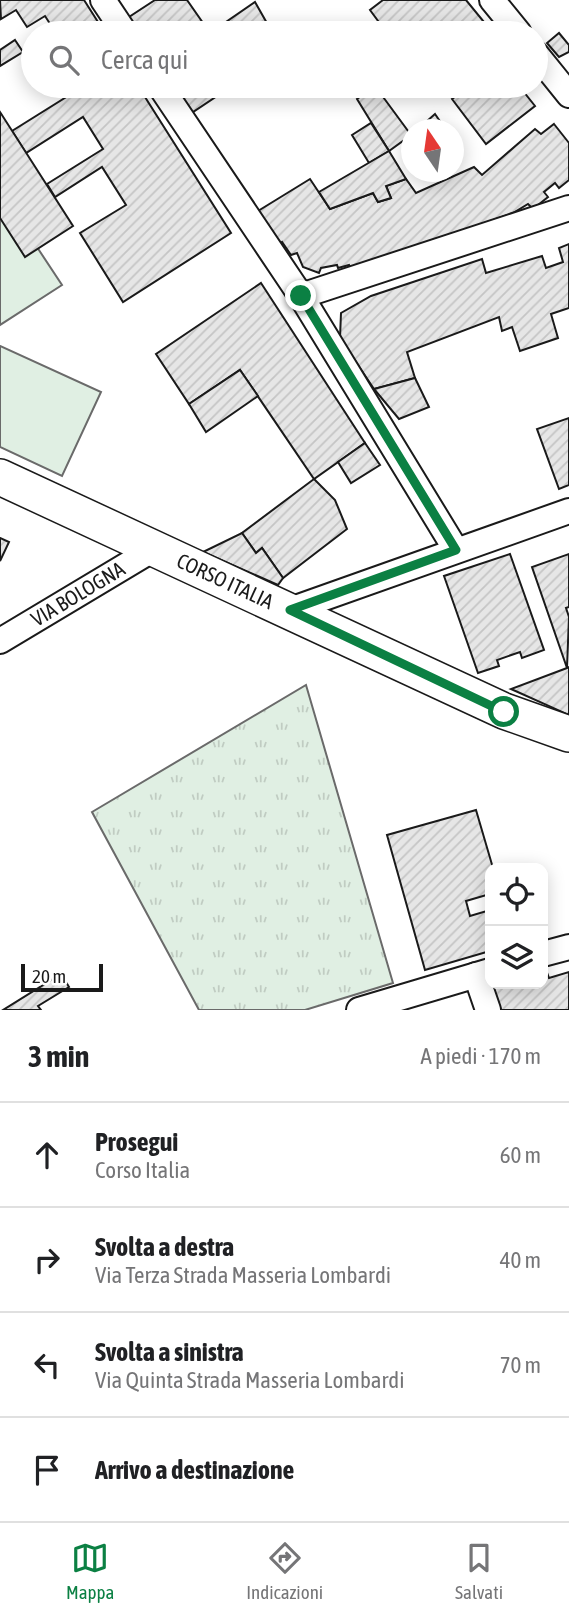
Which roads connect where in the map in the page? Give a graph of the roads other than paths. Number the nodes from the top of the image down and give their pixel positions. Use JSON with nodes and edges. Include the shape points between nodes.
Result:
{"nodes":[{"id":1,"x":103,"y":0,"type":"edge"},
{"id":2,"x":492,"y":0,"type":"edge"},
{"id":3,"x":117,"y":21,"type":"edge"},
{"id":4,"x":509,"y":21,"type":"edge"},
{"id":5,"x":548,"y":69,"type":"edge"},
{"id":6,"x":569,"y":95,"type":"edge"},
{"id":7,"x":168,"y":98,"type":"edge"},
{"id":8,"x":569,"y":208,"type":"edge"},
{"id":9,"x":301,"y":296,"type":"junction"},
{"id":10,"x":0,"y":477,"type":"edge"},
{"id":11,"x":569,"y":511,"type":"edge"},
{"id":12,"x":157,"y":547,"type":"junction"},
{"id":13,"x":456,"y":550,"type":"junction"},
{"id":14,"x":290,"y":610,"type":"junction"},
{"id":15,"x":0,"y":641,"type":"edge"},
{"id":16,"x":569,"y":734,"type":"edge"},
{"id":17,"x":569,"y":947,"type":"edge"},
{"id":18,"x":548,"y":953,"type":"edge"},
{"id":19,"x":483,"y":973,"type":"edge"},
{"id":20,"x":359,"y":1010,"type":"edge"},
{"id":21,"x":488,"y":1010,"type":"edge"}],
"edges":[{"from":1,"to":3,"type":"street"},
{"from":2,"to":4,"type":"street"},
{"from":5,"to":6,"type":"street"},
{"from":7,"to":9,"type":"street"},
{"from":8,"to":9,"type":"street"},
{"from":9,"to":13,"type":"street"},
{"from":10,"to":12,"type":"street","name":"CORSO ITALIA"},
{"from":11,"to":13,"type":"street"},
{"from":12,"to":14,"type":"street","name":"CORSO ITALIA"},
{"from":12,"to":15,"type":"street","name":"VIA BOLOGNA"},
{"from":13,"to":14,"type":"street"},
{"from":14,"to":16,"type":"street","name":"CORSO ITALIA","via":[[504,712]]},
{"from":17,"to":18,"type":"street"},
{"from":19,"to":20,"type":"street"},
{"from":19,"to":21,"type":"street"}]}
